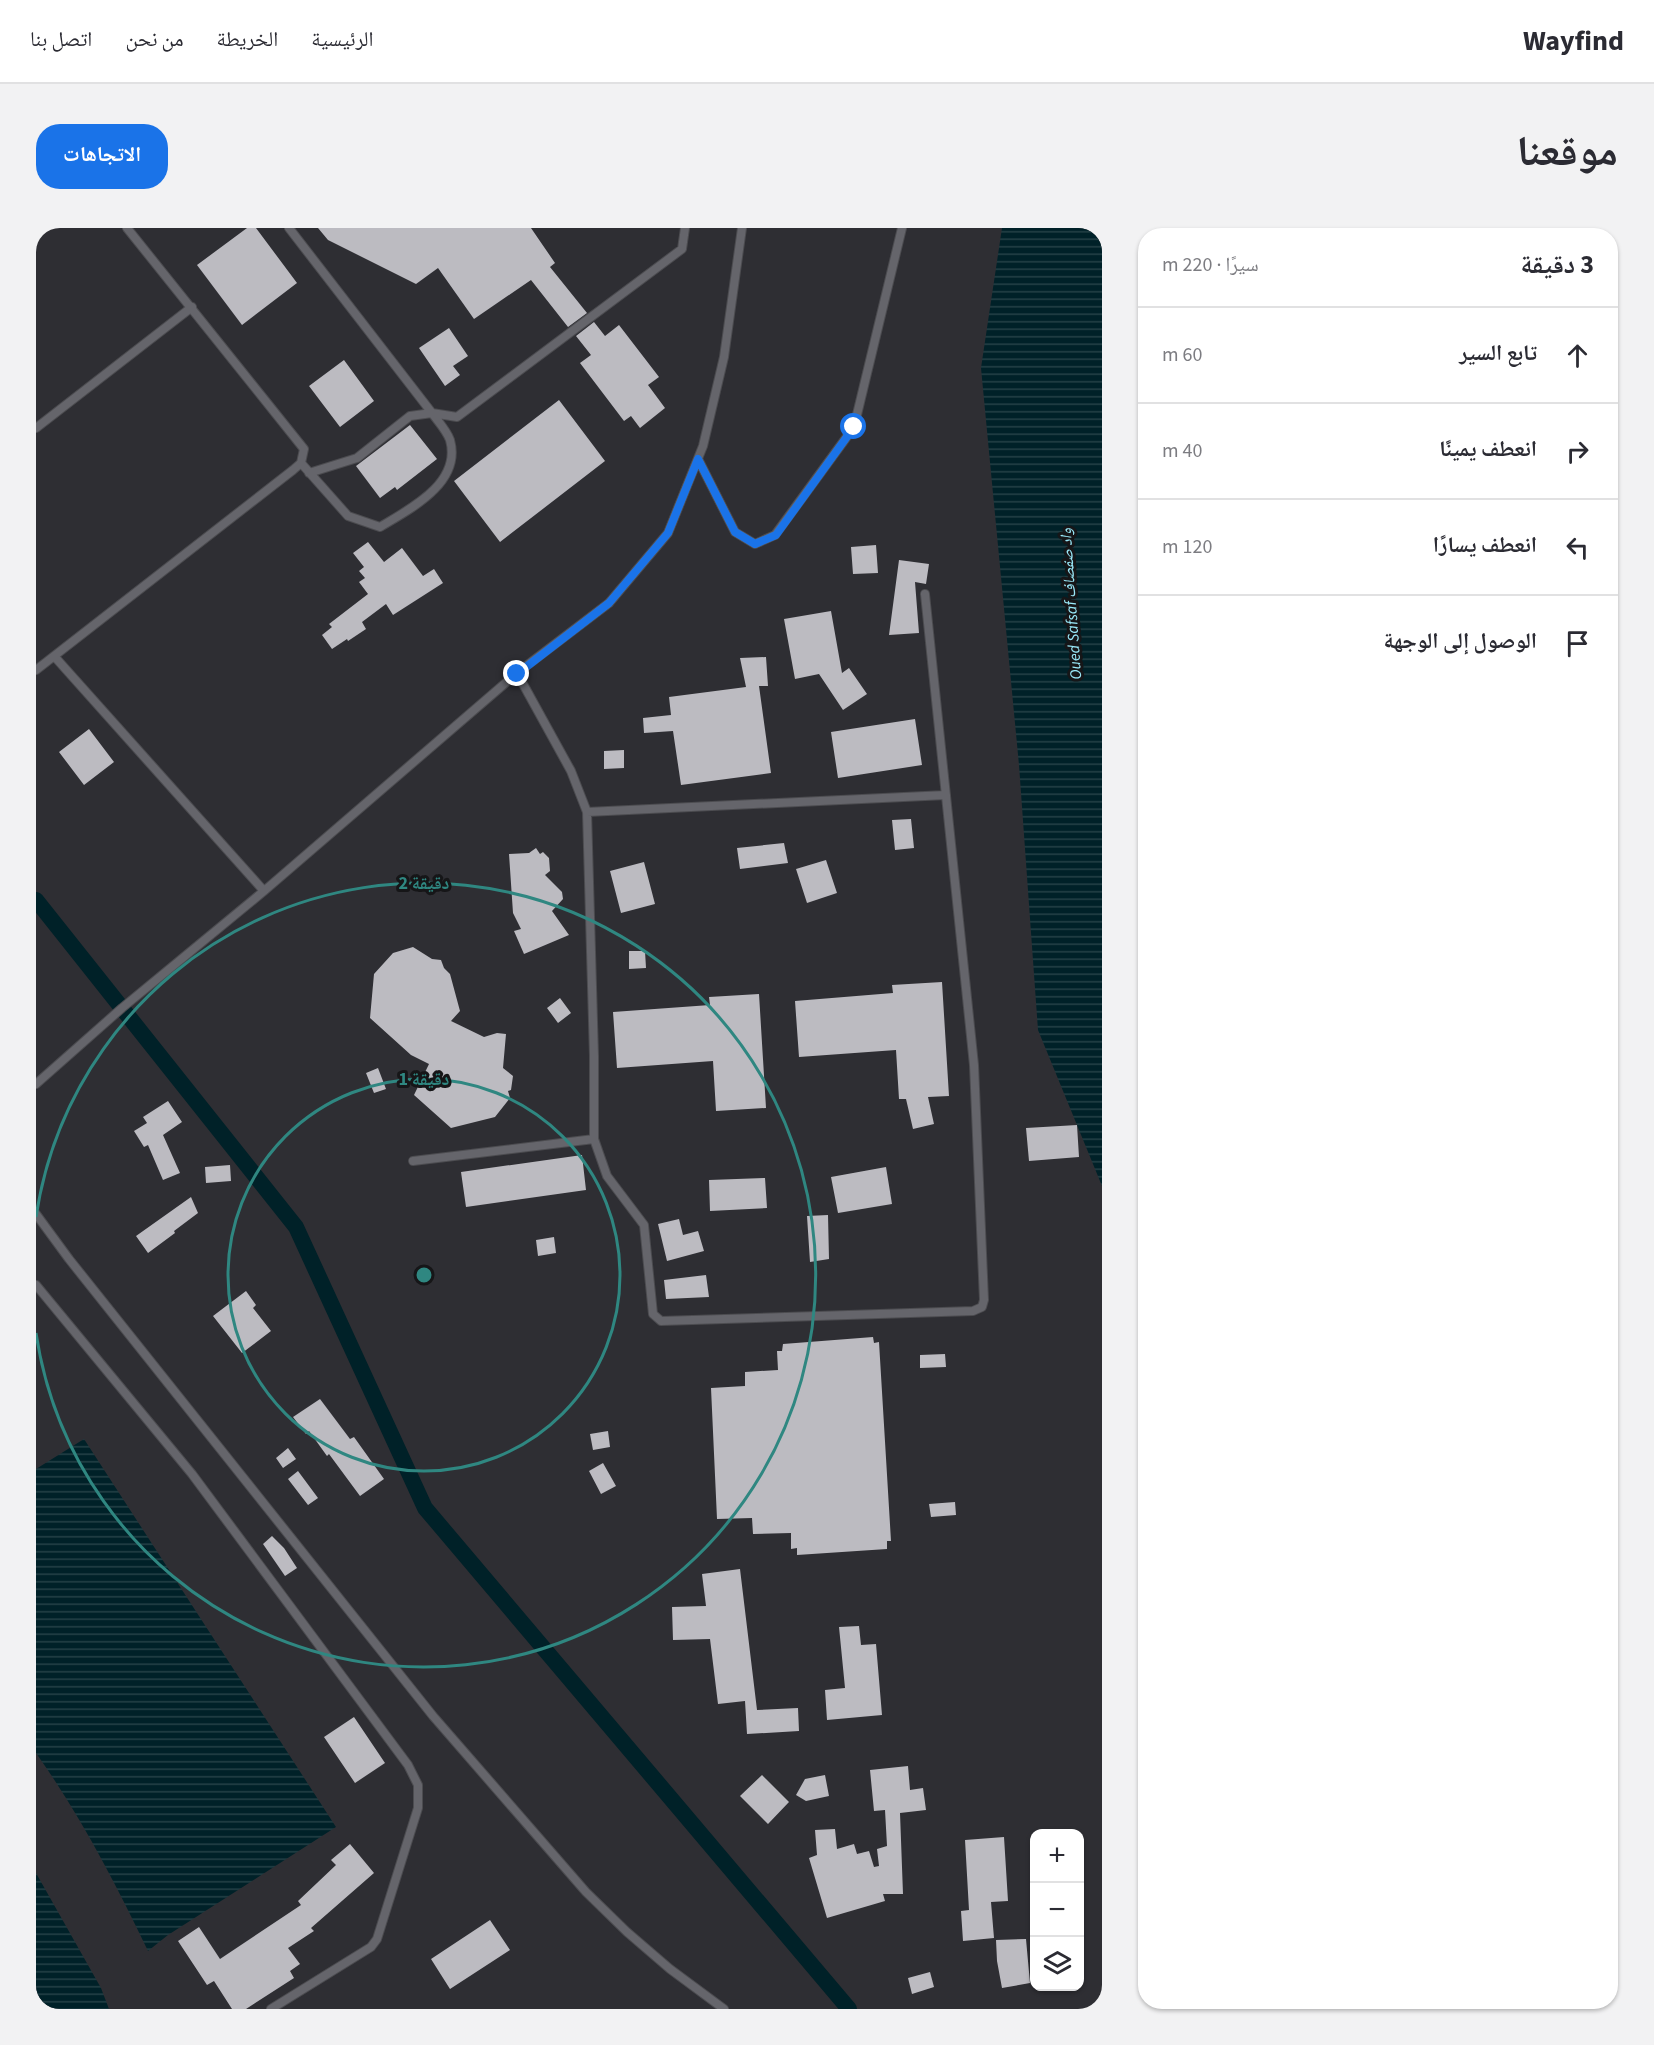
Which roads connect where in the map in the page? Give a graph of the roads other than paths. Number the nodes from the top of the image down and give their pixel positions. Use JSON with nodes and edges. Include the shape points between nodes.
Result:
{"nodes":[{"id":1,"x":127,"y":228,"type":"edge"},
{"id":2,"x":289,"y":228,"type":"edge"},
{"id":3,"x":685,"y":228,"type":"edge"},
{"id":4,"x":742,"y":228,"type":"edge"},
{"id":5,"x":902,"y":228,"type":"edge"},
{"id":6,"x":192,"y":307,"type":"junction"},
{"id":7,"x":432,"y":413,"type":"junction"},
{"id":8,"x":36,"y":428,"type":"edge"},
{"id":9,"x":698,"y":459,"type":"junction"},
{"id":10,"x":301,"y":463,"type":"junction"},
{"id":11,"x":309,"y":473,"type":"junction"},
{"id":12,"x":925,"y":594,"type":"dead end"},
{"id":13,"x":54,"y":656,"type":"junction"},
{"id":14,"x":36,"y":670,"type":"edge"},
{"id":15,"x":517,"y":674,"type":"junction"},
{"id":16,"x":946,"y":795,"type":"junction"},
{"id":17,"x":587,"y":812,"type":"junction"},
{"id":18,"x":264,"y":891,"type":"junction"},
{"id":19,"x":36,"y":1084,"type":"edge"},
{"id":20,"x":594,"y":1139,"type":"junction"},
{"id":21,"x":413,"y":1161,"type":"dead end"},
{"id":22,"x":36,"y":1214,"type":"edge"},
{"id":23,"x":36,"y":1285,"type":"edge"},
{"id":24,"x":271,"y":2009,"type":"edge"},
{"id":25,"x":724,"y":2009,"type":"edge"}],
"edges":[{"from":1,"to":6,"type":"lane"},
{"from":2,"to":7,"type":"lane"},
{"from":3,"to":7,"type":"lane","via":[[682,249],[467,410],[457,417]]},
{"from":4,"to":9,"type":"lane","via":[[724,357]]},
{"from":5,"to":9,"type":"lane","via":[[854,427],[776,535],[755,544],[735,532]]},
{"from":6,"to":8,"type":"lane"},
{"from":6,"to":10,"type":"lane","via":[[304,449]]},
{"from":7,"to":11,"type":"lane","via":[[410,416],[357,458]]},
{"from":7,"to":11,"type":"lane","via":[[450,439],[450,463],[436,490],[380,527],[348,516]]},
{"from":9,"to":15,"type":"lane","via":[[668,533],[609,603]]},
{"from":10,"to":11,"type":"lane"},
{"from":10,"to":13,"type":"lane"},
{"from":12,"to":16,"type":"lane"},
{"from":13,"to":14,"type":"lane"},
{"from":13,"to":18,"type":"lane"},
{"from":15,"to":17,"type":"lane","via":[[571,771]]},
{"from":15,"to":18,"type":"lane"},
{"from":16,"to":17,"type":"lane"},
{"from":16,"to":20,"type":"lane","via":[[974,1065],[982,1307],[973,1311],[661,1321],[653,1314],[644,1225],[607,1176]]},
{"from":17,"to":20,"type":"lane"},
{"from":18,"to":19,"type":"lane"},
{"from":20,"to":21,"type":"lane"},
{"from":22,"to":25,"type":"lane","via":[[448,1734],[586,1892],[627,1932]]},
{"from":23,"to":24,"type":"lane","via":[[192,1474],[408,1765],[418,1785],[418,1808],[377,1940]]}]}
